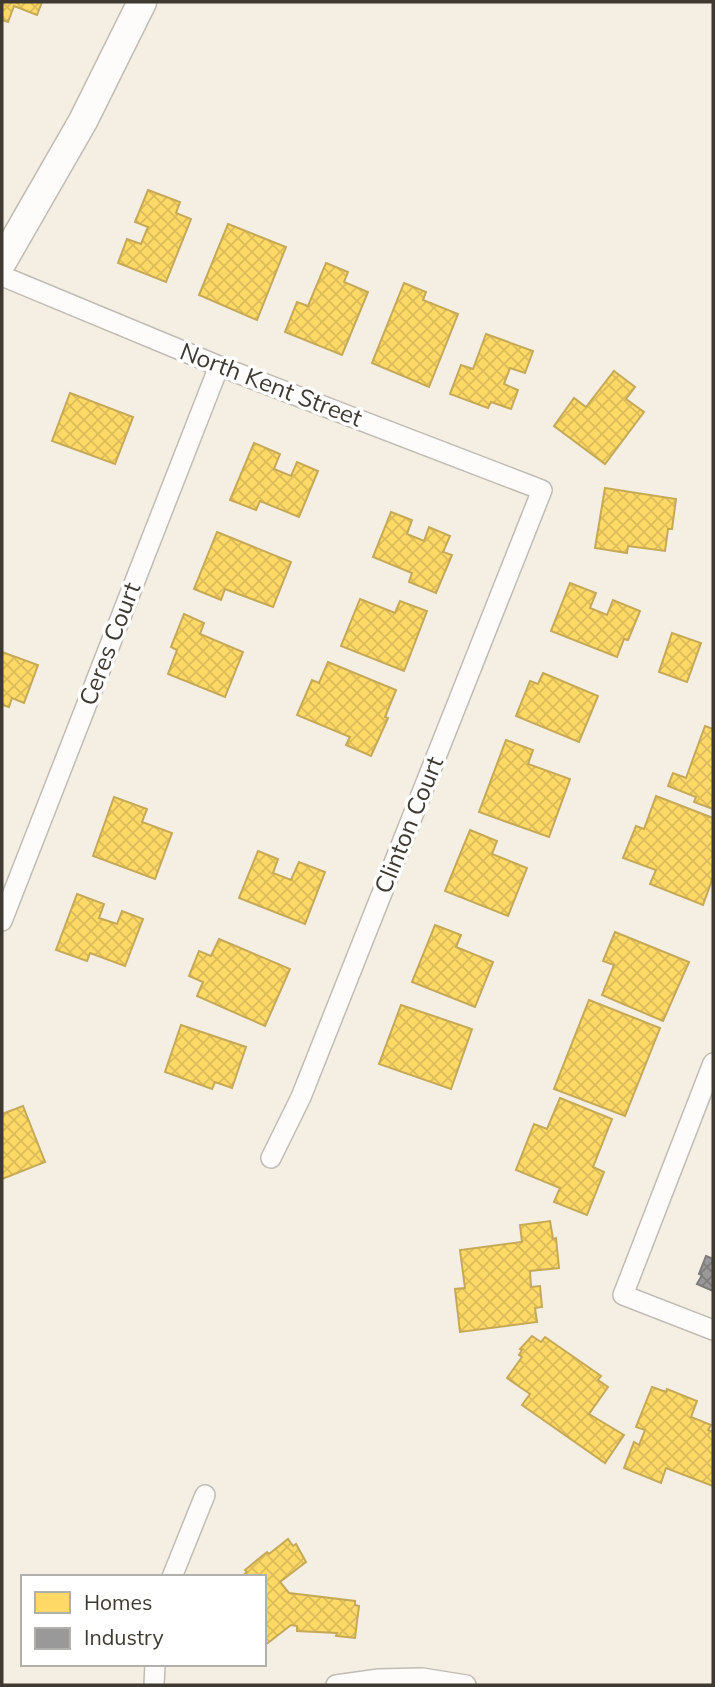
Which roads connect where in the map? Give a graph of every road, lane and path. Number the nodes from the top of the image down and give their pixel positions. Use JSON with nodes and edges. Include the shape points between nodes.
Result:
{"nodes":[{"id":1,"x":142,"y":2,"type":"edge"},
{"id":2,"x":2,"y":262,"type":"edge"},
{"id":3,"x":2,"y":275,"type":"edge"},
{"id":4,"x":219,"y":366,"type":"junction"},
{"id":5,"x":541,"y":490,"type":"joint"},
{"id":6,"x":2,"y":921,"type":"edge"},
{"id":7,"x":713,"y":1063,"type":"edge"},
{"id":8,"x":271,"y":1158,"type":"dead end"},
{"id":9,"x":713,"y":1330,"type":"edge"},
{"id":10,"x":205,"y":1495,"type":"dead end"},
{"id":11,"x":173,"y":1575,"type":"edge"},
{"id":12,"x":155,"y":1666,"type":"edge"},
{"id":13,"x":379,"y":1682,"type":"edge"},
{"id":14,"x":154,"y":1685,"type":"edge"},
{"id":15,"x":336,"y":1685,"type":"edge"},
{"id":16,"x":466,"y":1685,"type":"edge"}],
"edges":[{"from":1,"to":2,"type":"street","via":[[83,121]]},
{"from":3,"to":4,"type":"street","name":"North Kent Street"},
{"from":4,"to":5,"type":"street","name":"North Kent Street"},
{"from":4,"to":6,"type":"street","name":"Ceres Court"},
{"from":5,"to":8,"type":"street","name":"Clinton Court","via":[[301,1097]]},
{"from":7,"to":9,"type":"street","via":[[623,1295]]},
{"from":10,"to":11,"type":"street"},
{"from":12,"to":14,"type":"street"},
{"from":13,"to":15,"type":"street"},
{"from":13,"to":16,"type":"street","via":[[422,1678]]}]}
